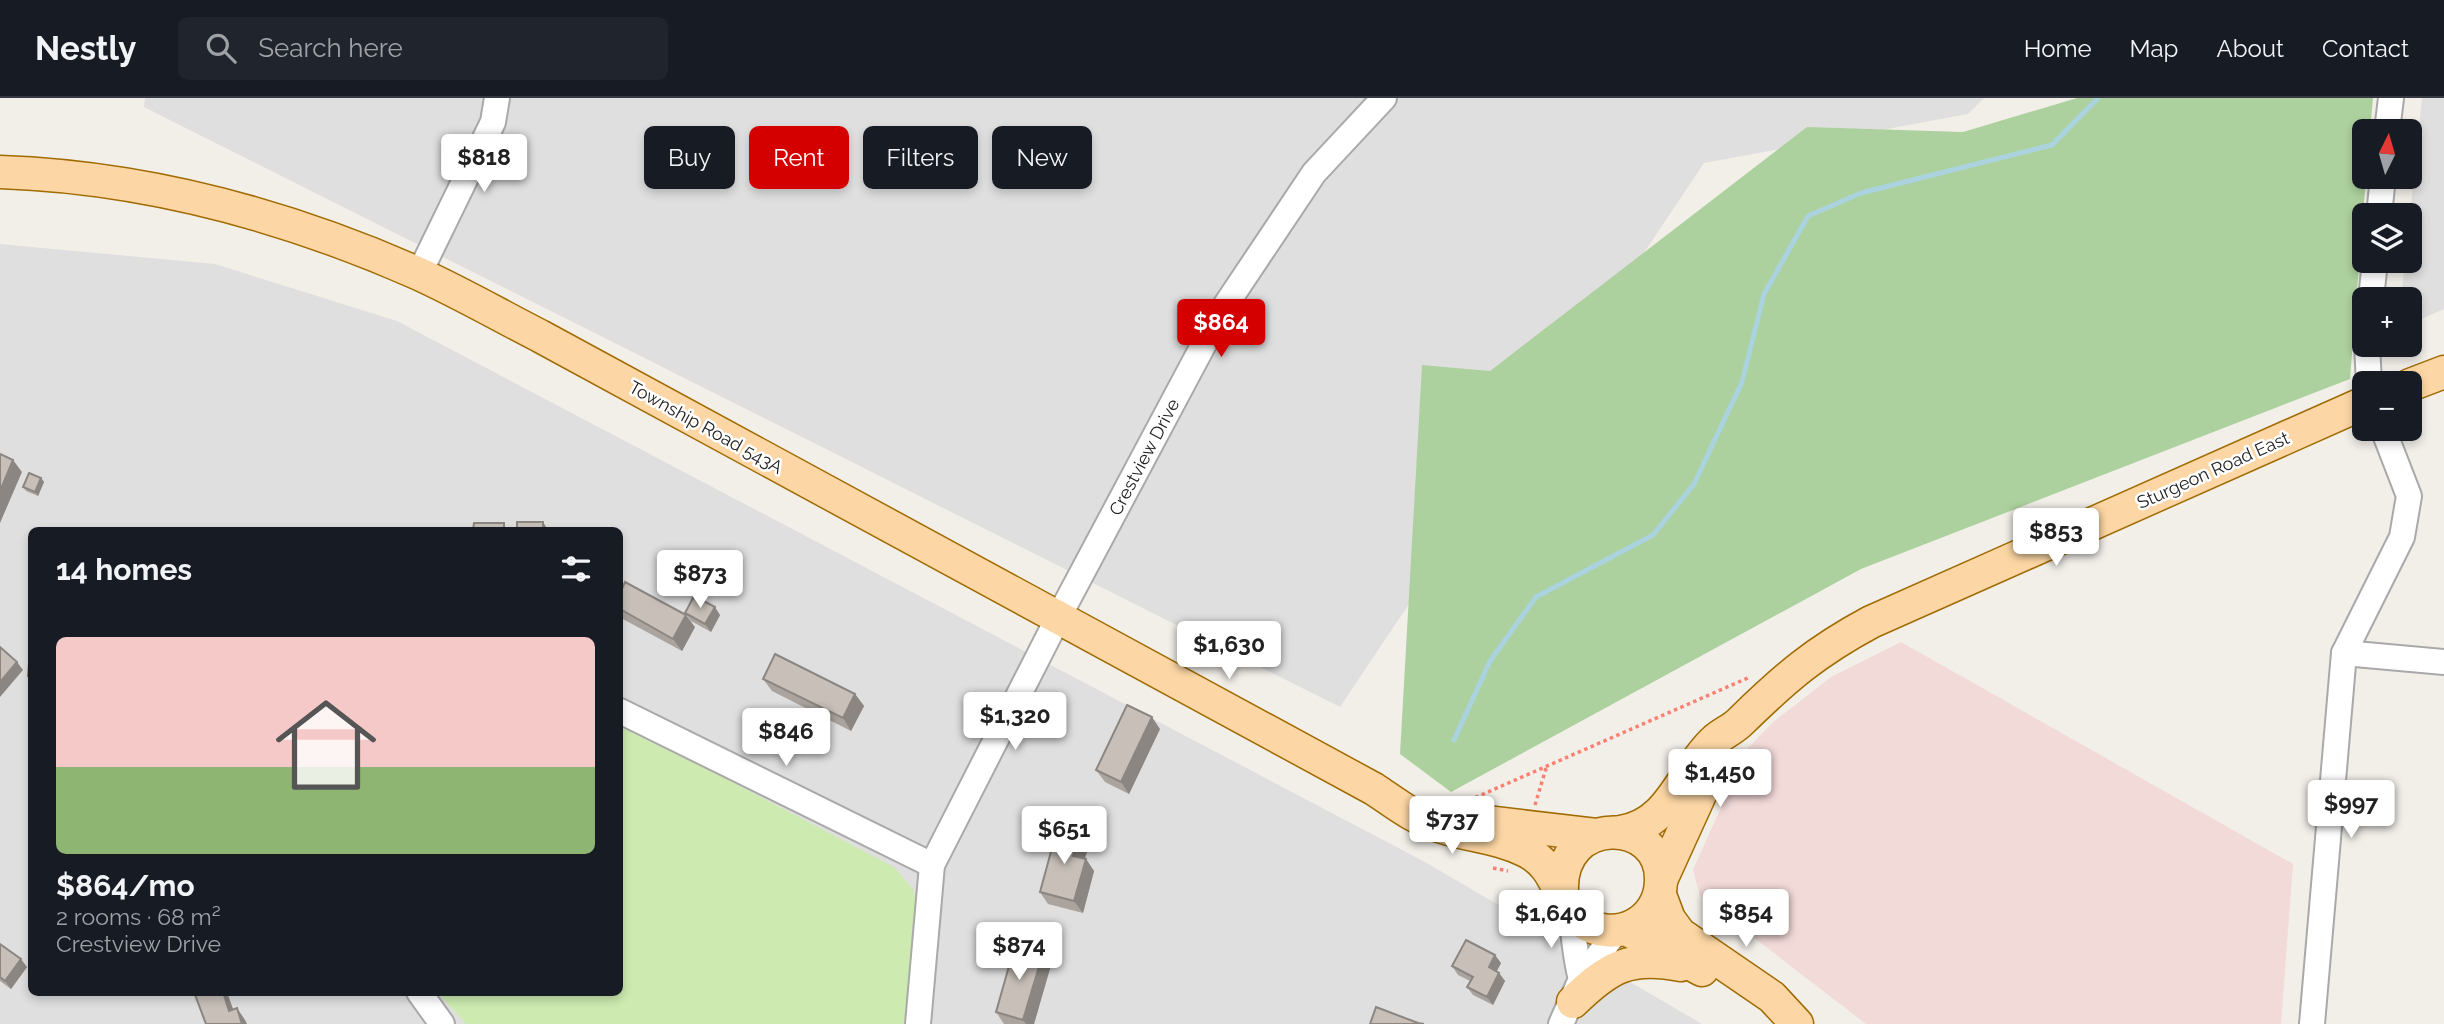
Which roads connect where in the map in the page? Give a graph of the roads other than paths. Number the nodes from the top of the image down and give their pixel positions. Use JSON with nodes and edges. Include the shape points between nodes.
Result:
{"nodes":[{"id":1,"x":497,"y":98,"type":"edge"},
{"id":2,"x":1384,"y":98,"type":"edge"},
{"id":3,"x":2391,"y":98,"type":"edge"},
{"id":4,"x":2389,"y":119,"type":"edge"},
{"id":5,"x":0,"y":172,"type":"edge"},
{"id":6,"x":419,"y":274,"type":"junction"},
{"id":7,"x":2444,"y":372,"type":"edge"},
{"id":8,"x":2422,"y":380,"type":"edge"},
{"id":9,"x":2352,"y":408,"type":"edge"},
{"id":10,"x":2388,"y":441,"type":"edge"},
{"id":11,"x":1058,"y":618,"type":"junction"},
{"id":12,"x":2344,"y":653,"type":"junction"},
{"id":13,"x":2444,"y":662,"type":"edge"},
{"id":14,"x":623,"y":712,"type":"edge"},
{"id":15,"x":1738,"y":724,"type":"junction"},
{"id":16,"x":1374,"y":789,"type":"junction"},
{"id":17,"x":1608,"y":833,"type":"junction"},
{"id":18,"x":932,"y":865,"type":"junction"},
{"id":19,"x":1661,"y":886,"type":"junction"},
{"id":20,"x":1565,"y":899,"type":"junction"},
{"id":21,"x":1622,"y":930,"type":"junction"},
{"id":22,"x":1700,"y":969,"type":"junction"},
{"id":23,"x":422,"y":996,"type":"edge"},
{"id":24,"x":1572,"y":1002,"type":"edge"},
{"id":25,"x":442,"y":1024,"type":"edge"},
{"id":26,"x":918,"y":1024,"type":"edge"},
{"id":27,"x":1790,"y":1024,"type":"edge"},
{"id":28,"x":1797,"y":1024,"type":"edge"},
{"id":29,"x":2312,"y":1024,"type":"edge"}],
"edges":[{"from":1,"to":6,"type":"street","via":[[494,122]]},
{"from":2,"to":11,"type":"street","name":"Crestview Drive","via":[[1314,173],[1221,312]]},
{"from":3,"to":4,"type":"street"},
{"from":5,"to":6,"type":"main road","name":"Township Road 543A","via":[[64,174],[219,202],[322,234]]},
{"from":6,"to":11,"type":"main road","name":"Township Road 543A"},
{"from":7,"to":8,"type":"main road"},
{"from":9,"to":15,"type":"main road","name":"Sturgeon Road East","via":[[1871,622],[1792,671]]},
{"from":10,"to":12,"type":"street","via":[[2409,496],[2405,523]]},
{"from":11,"to":16,"type":"main road","name":"Township Road 543A"},
{"from":11,"to":18,"type":"street","name":"Crestview Drive"},
{"from":12,"to":13,"type":"street"},
{"from":12,"to":29,"type":"street"},
{"from":14,"to":18,"type":"street"},
{"from":15,"to":17,"type":"main road","name":"Sturgeon Road East","via":[[1714,741],[1656,816],[1636,830]]},
{"from":15,"to":19,"type":"main road","name":"Sturgeon Road East","via":[[1692,807]]},
{"from":16,"to":17,"type":"main road","name":"Township Road 543A","via":[[1497,824]]},
{"from":16,"to":20,"type":"main road","name":"Township Road 543A","via":[[1422,819],[1526,851],[1549,869]]},
{"from":17,"to":19,"type":"main road","name":"Township Road 543A","via":[[1636,837],[1648,848],[1658,862]]},
{"from":17,"to":20,"type":"main road","via":[[1576,846],[1566,859],[1562,875]]},
{"from":18,"to":26,"type":"street"},
{"from":19,"to":21,"type":"main road","via":[[1653,910],[1641,922]]},
{"from":19,"to":28,"type":"main road","name":"Township Road 543A","via":[[1669,919],[1680,934],[1772,997]]},
{"from":20,"to":21,"type":"main road","name":"Township Road 543A","via":[[1579,919],[1593,928]]},
{"from":20,"to":24,"type":"street","via":[[1573,922]]},
{"from":21,"to":22,"type":"main road","name":"Township Road 543A"},
{"from":21,"to":24,"type":"street"},
{"from":22,"to":24,"type":"main road","via":[[1666,962],[1622,964],[1601,974]]},
{"from":22,"to":27,"type":"main road","name":"Township Road 543A"},
{"from":23,"to":25,"type":"street"}]}
